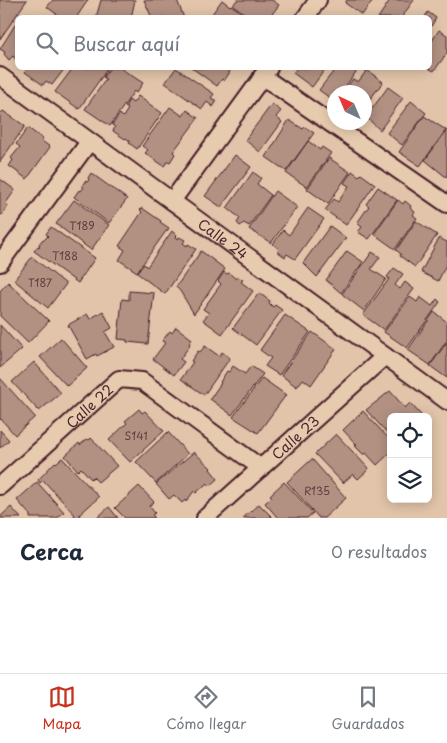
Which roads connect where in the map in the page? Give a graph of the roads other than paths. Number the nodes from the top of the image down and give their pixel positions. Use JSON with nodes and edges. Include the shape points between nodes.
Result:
{"nodes":[{"id":1,"x":318,"y":0,"type":"edge"},
{"id":2,"x":307,"y":15,"type":"edge"},
{"id":3,"x":266,"y":72,"type":"edge"},
{"id":4,"x":0,"y":76,"type":"edge"},
{"id":5,"x":90,"y":142,"type":"junction"},
{"id":6,"x":172,"y":201,"type":"junction"},
{"id":7,"x":447,"y":204,"type":"edge"},
{"id":8,"x":0,"y":263,"type":"edge"},
{"id":9,"x":384,"y":356,"type":"junction"},
{"id":10,"x":447,"y":401,"type":"edge"},
{"id":11,"x":261,"y":468,"type":"junction"},
{"id":12,"x":0,"y":486,"type":"edge"},
{"id":13,"x":205,"y":518,"type":"edge"}],
"edges":[{"from":1,"to":2,"type":"street"},
{"from":3,"to":6,"type":"street"},
{"from":3,"to":7,"type":"street"},
{"from":4,"to":5,"type":"street","name":"Calle 24"},
{"from":5,"to":6,"type":"street","name":"Calle 24"},
{"from":5,"to":8,"type":"street"},
{"from":6,"to":9,"type":"street","name":"Calle 24"},
{"from":9,"to":10,"type":"street","name":"Calle 24"},
{"from":9,"to":11,"type":"street","name":"Calle 23"},
{"from":11,"to":12,"type":"street","name":"Calle 22","via":[[142,381],[119,379]]},
{"from":11,"to":13,"type":"street","name":"Calle 23"}]}
